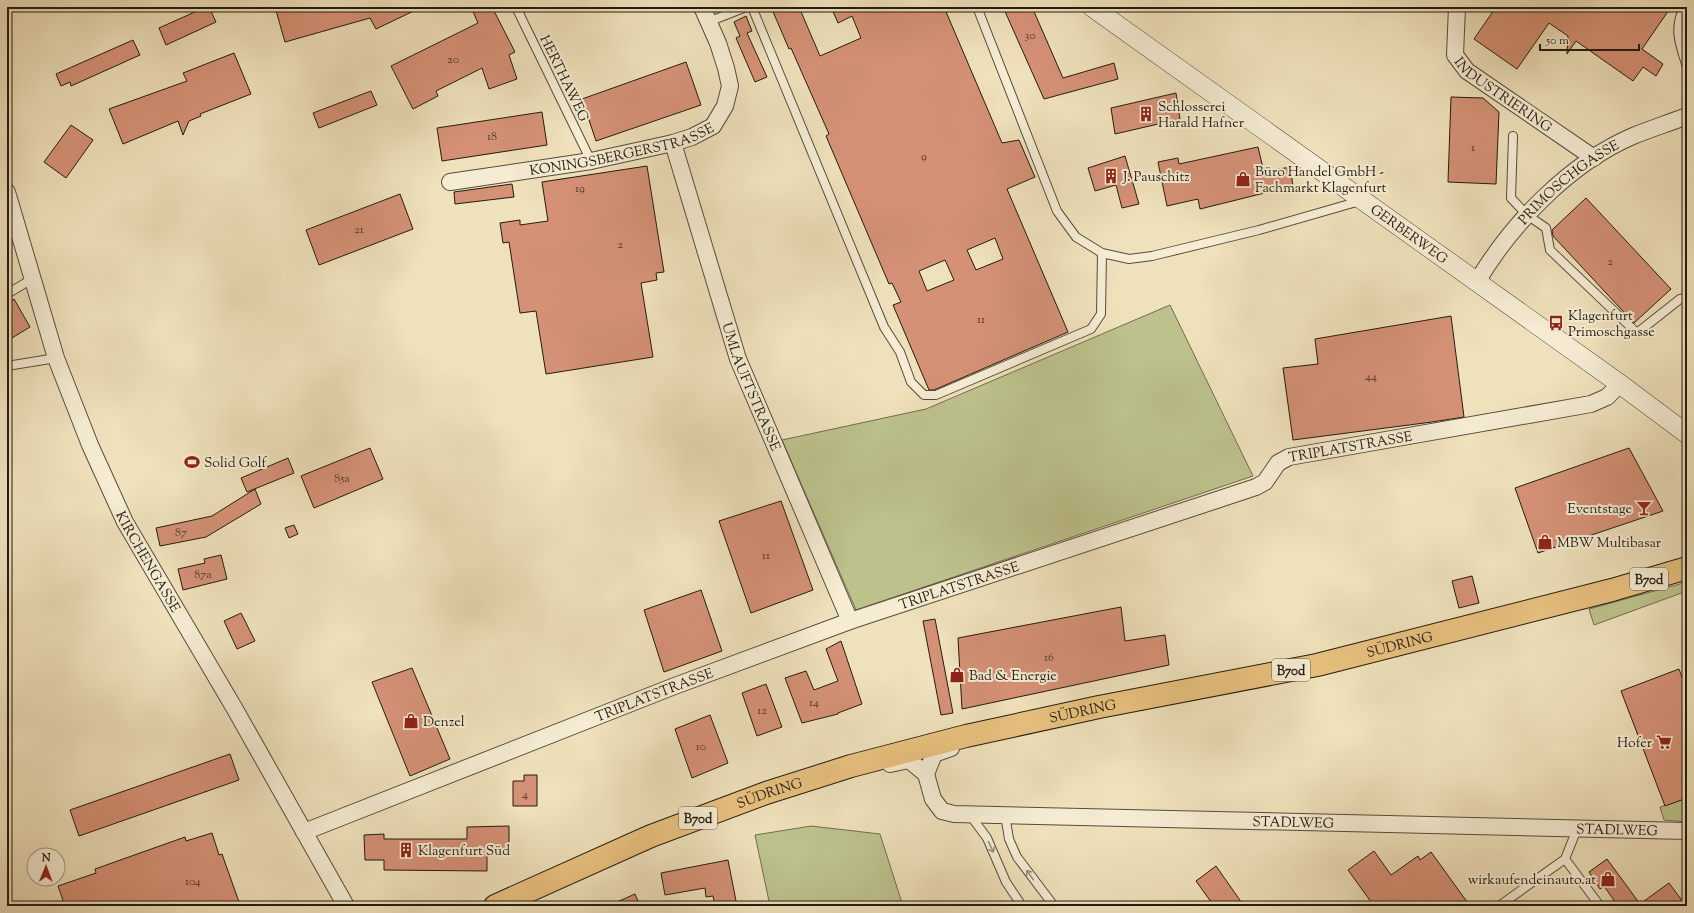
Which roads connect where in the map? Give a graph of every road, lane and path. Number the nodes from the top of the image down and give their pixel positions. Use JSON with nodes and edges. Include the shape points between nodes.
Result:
{"nodes":[{"id":1,"x":516,"y":7,"type":"edge"},
{"id":2,"x":702,"y":7,"type":"edge"},
{"id":3,"x":746,"y":7,"type":"edge"},
{"id":4,"x":752,"y":7,"type":"edge"},
{"id":5,"x":977,"y":7,"type":"edge"},
{"id":6,"x":1092,"y":7,"type":"edge"},
{"id":7,"x":1457,"y":7,"type":"edge"},
{"id":8,"x":1684,"y":7,"type":"edge"},
{"id":9,"x":708,"y":22,"type":"junction"},
{"id":10,"x":1687,"y":67,"type":"edge"},
{"id":11,"x":1687,"y":116,"type":"edge"},
{"id":12,"x":1513,"y":136,"type":"dead end"},
{"id":13,"x":673,"y":144,"type":"junction"},
{"id":14,"x":1594,"y":158,"type":"junction"},
{"id":15,"x":591,"y":161,"type":"junction"},
{"id":16,"x":450,"y":182,"type":"dead end"},
{"id":17,"x":7,"y":192,"type":"edge"},
{"id":18,"x":1363,"y":200,"type":"junction"},
{"id":19,"x":1527,"y":215,"type":"junction"},
{"id":20,"x":1102,"y":253,"type":"junction"},
{"id":21,"x":32,"y":279,"type":"junction"},
{"id":22,"x":1477,"y":282,"type":"junction"},
{"id":23,"x":7,"y":294,"type":"edge"},
{"id":24,"x":1687,"y":298,"type":"edge"},
{"id":25,"x":56,"y":358,"type":"junction"},
{"id":26,"x":7,"y":366,"type":"edge"},
{"id":27,"x":1620,"y":384,"type":"junction"},
{"id":28,"x":1687,"y":434,"type":"edge"},
{"id":29,"x":1687,"y":568,"type":"edge"},
{"id":30,"x":850,"y":621,"type":"junction"},
{"id":31,"x":966,"y":736,"type":"junction"},
{"id":32,"x":851,"y":766,"type":"junction"},
{"id":33,"x":926,"y":774,"type":"junction"},
{"id":34,"x":970,"y":814,"type":"junction"},
{"id":35,"x":1005,"y":815,"type":"junction"},
{"id":36,"x":1577,"y":829,"type":"junction"},
{"id":37,"x":1687,"y":831,"type":"edge"},
{"id":38,"x":304,"y":832,"type":"junction"},
{"id":39,"x":1564,"y":859,"type":"junction"},
{"id":40,"x":346,"y":906,"type":"edge"},
{"id":41,"x":495,"y":906,"type":"edge"},
{"id":42,"x":1022,"y":906,"type":"edge"},
{"id":43,"x":1054,"y":906,"type":"edge"},
{"id":44,"x":1499,"y":906,"type":"edge"},
{"id":45,"x":1600,"y":906,"type":"edge"}],
"edges":[{"from":1,"to":15,"type":"lane","name":"HERTHAWEG"},
{"from":2,"to":9,"type":"street","name":"KONINGSBERGERSTRASSE"},
{"from":3,"to":9,"type":"lane"},
{"from":4,"to":20,"type":"lane","via":[[884,327],[900,352],[911,382],[924,395],[936,395],[1091,329],[1101,314]]},
{"from":5,"to":20,"type":"lane","via":[[1057,211],[1076,237]]},
{"from":6,"to":18,"type":"street","name":"GERBERWEG"},
{"from":7,"to":14,"type":"street","name":"INDUSTRIERING","via":[[1455,55],[1467,72]]},
{"from":8,"to":10,"type":"lane","via":[[1678,31]]},
{"from":9,"to":13,"type":"street","name":"KONINGSBERGERSTRASSE","via":[[728,74],[730,86],[725,106],[713,126]]},
{"from":11,"to":14,"type":"street","name":"PRIMOSCHGASSE","via":[[1632,136]]},
{"from":12,"to":19,"type":"lane","via":[[1511,198]]},
{"from":13,"to":15,"type":"street","name":"KONINGSBERGERSTRASSE"},
{"from":13,"to":30,"type":"street","name":"UMLAUFTSTRASSE","via":[[738,359]]},
{"from":14,"to":19,"type":"street","name":"PRIMOSCHGASSE","via":[[1558,185]]},
{"from":15,"to":16,"type":"street","name":"KONINGSBERGERSTRASSE"},
{"from":17,"to":21,"type":"street","name":"KIRCHENGASSE"},
{"from":18,"to":20,"type":"lane","via":[[1259,230],[1152,256],[1129,258]]},
{"from":18,"to":22,"type":"street","name":"GERBERWEG"},
{"from":19,"to":22,"type":"street","name":"PRIMOSCHGASSE","via":[[1490,261]]},
{"from":19,"to":24,"type":"lane","via":[[1546,228],[1550,250],[1637,333],[1680,299]]},
{"from":21,"to":23,"type":"lane"},
{"from":21,"to":25,"type":"street","name":"KIRCHENGASSE"},
{"from":22,"to":27,"type":"street","name":"GERBERWEG"},
{"from":25,"to":26,"type":"lane"},
{"from":25,"to":38,"type":"street","name":"KIRCHENGASSE","via":[[90,445],[125,522]]},
{"from":27,"to":28,"type":"street","name":"GERBERWEG"},
{"from":27,"to":30,"type":"street","name":"TRIPLATSTRASSE","via":[[1607,397],[1591,404],[1289,457],[1278,463],[1265,482],[1256,487]]},
{"from":29,"to":31,"type":"main road","name":"SÜDRING","number":"B70d","via":[[1612,590],[1317,665]]},
{"from":30,"to":38,"type":"street","name":"TRIPLATSTRASSE","via":[[672,687]]},
{"from":31,"to":32,"type":"main road","name":"SÜDRING","number":"B70d"},
{"from":31,"to":33,"type":"street","via":[[956,746],[934,754]]},
{"from":32,"to":33,"type":"street","via":[[882,765],[909,760]]},
{"from":32,"to":41,"type":"main road","name":"SÜDRING","number":"B70d","via":[[766,793],[651,836]]},
{"from":33,"to":34,"type":"street","name":"STADLWEG","via":[[933,798],[942,811]]},
{"from":34,"to":35,"type":"street","name":"STADLWEG"},
{"from":34,"to":42,"type":"lane","one_way":true,"via":[[987,838],[1006,882]]},
{"from":35,"to":36,"type":"street","name":"STADLWEG"},
{"from":43,"to":35,"type":"lane","one_way":true,"via":[[1017,857],[1009,839]]},
{"from":36,"to":37,"type":"street","name":"STADLWEG"},
{"from":36,"to":39,"type":"lane"},
{"from":38,"to":40,"type":"street","name":"KIRCHENGASSE"},
{"from":39,"to":44,"type":"lane"},
{"from":39,"to":45,"type":"lane"}]}
